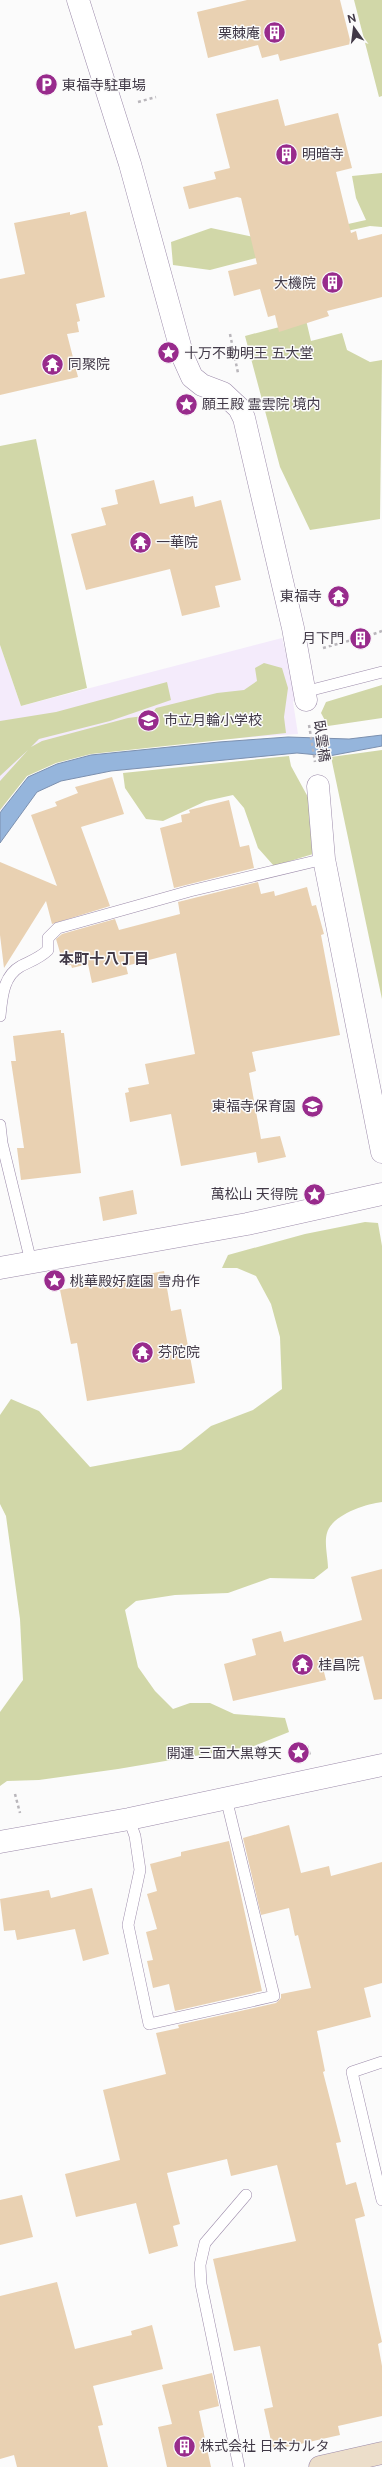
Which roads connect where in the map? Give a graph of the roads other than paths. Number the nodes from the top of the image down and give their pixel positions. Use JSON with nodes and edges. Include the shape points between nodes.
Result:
{"nodes":[{"id":1,"x":78,"y":0,"type":"edge"},
{"id":2,"x":382,"y":672,"type":"edge"},
{"id":3,"x":305,"y":696,"type":"joint"},
{"id":4,"x":318,"y":786,"type":"road end"},
{"id":5,"x":324,"y":859,"type":"junction"},
{"id":6,"x":0,"y":1016,"type":"edge"},
{"id":7,"x":0,"y":1125,"type":"edge"},
{"id":8,"x":382,"y":1152,"type":"edge"},
{"id":9,"x":382,"y":1194,"type":"edge"},
{"id":10,"x":31,"y":1262,"type":"junction"},
{"id":11,"x":0,"y":1268,"type":"edge"},
{"id":12,"x":382,"y":1765,"type":"edge"},
{"id":13,"x":226,"y":1798,"type":"junction"},
{"id":14,"x":129,"y":1819,"type":"junction"},
{"id":15,"x":0,"y":1842,"type":"edge"},
{"id":16,"x":382,"y":2062,"type":"edge"},
{"id":17,"x":246,"y":2195,"type":"dead end"},
{"id":18,"x":382,"y":2200,"type":"edge"},
{"id":19,"x":382,"y":2453,"type":"edge"},
{"id":20,"x":239,"y":2467,"type":"edge"},
{"id":21,"x":320,"y":2467,"type":"edge"}],
"edges":[{"from":1,"to":3,"type":"street","via":[[130,164],[183,357],[192,377],[202,385],[223,393],[239,408],[244,418],[293,628]]},
{"from":2,"to":3,"type":"lane"},
{"from":4,"to":5,"type":"street"},
{"from":5,"to":6,"type":"lane","via":[[190,891],[58,928],[48,938],[48,950],[42,957],[19,968],[3,986]]},
{"from":5,"to":8,"type":"street"},
{"from":7,"to":10,"type":"lane","via":[[2,1144]]},
{"from":9,"to":10,"type":"street","via":[[247,1224]]},
{"from":10,"to":11,"type":"street"},
{"from":12,"to":13,"type":"street"},
{"from":13,"to":14,"type":"street"},
{"from":13,"to":14,"type":"lane","via":[[274,1996],[149,2024],[128,1925],[140,1870],[135,1836]]},
{"from":14,"to":15,"type":"street"},
{"from":16,"to":18,"type":"lane","via":[[352,2072]]},
{"from":17,"to":20,"type":"lane","via":[[205,2243],[200,2265],[201,2284]]},
{"from":19,"to":21,"type":"street"}]}
